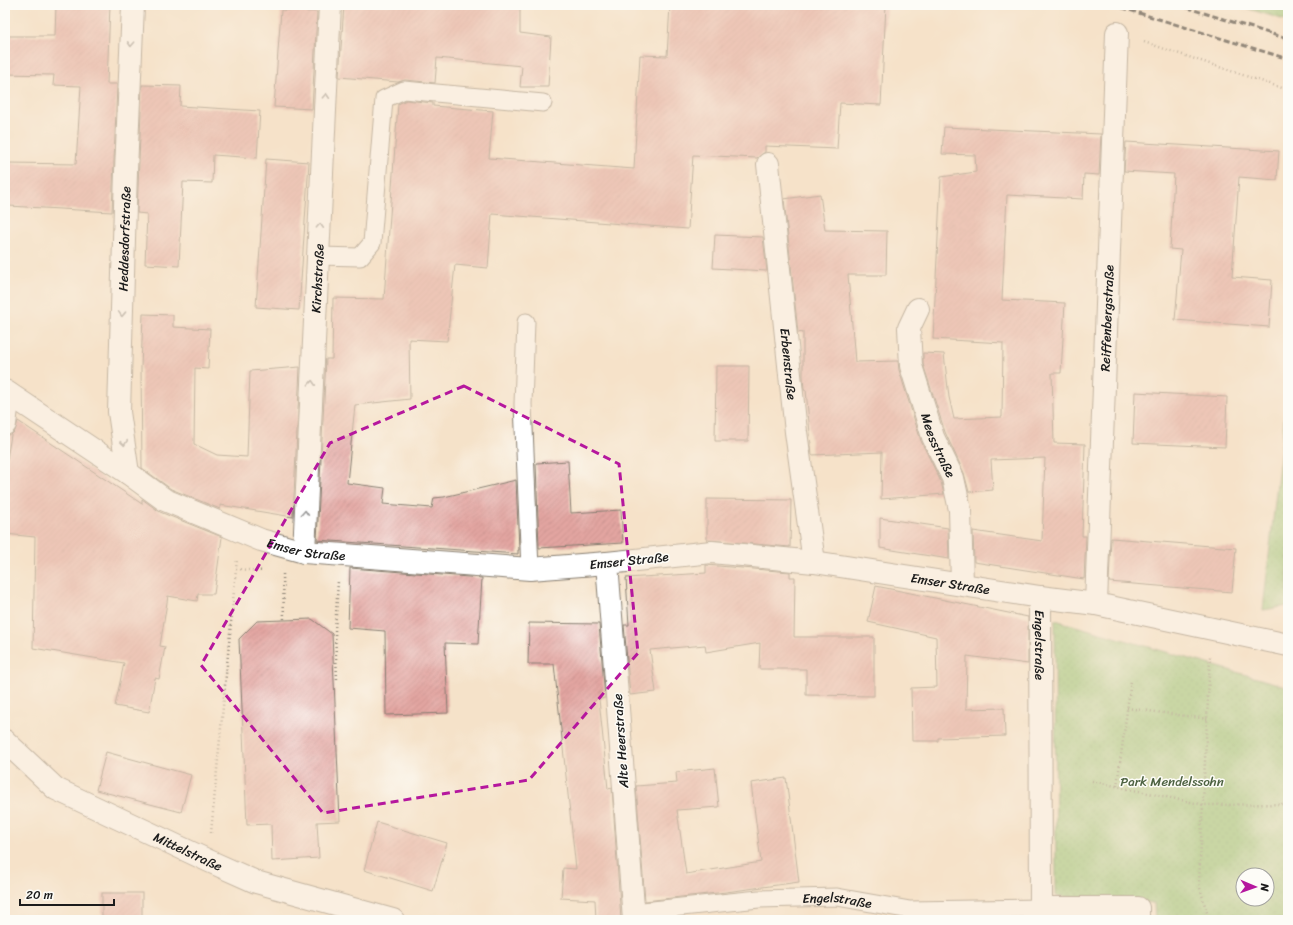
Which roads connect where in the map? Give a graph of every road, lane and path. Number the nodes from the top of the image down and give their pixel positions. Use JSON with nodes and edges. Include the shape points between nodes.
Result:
{"nodes":[{"id":1,"x":133,"y":5,"type":"edge"},
{"id":2,"x":330,"y":5,"type":"edge"},
{"id":3,"x":1117,"y":33,"type":"joint"},
{"id":4,"x":1288,"y":90,"type":"edge"},
{"id":5,"x":543,"y":102,"type":"dead end"},
{"id":6,"x":768,"y":164,"type":"dead end"},
{"id":7,"x":318,"y":256,"type":"junction"},
{"id":8,"x":918,"y":309,"type":"dead end"},
{"id":9,"x":526,"y":322,"type":"dead end"},
{"id":10,"x":7,"y":392,"type":"edge"},
{"id":11,"x":5,"y":424,"type":"edge"},
{"id":12,"x":128,"y":473,"type":"junction"},
{"id":13,"x":239,"y":531,"type":"junction"},
{"id":14,"x":304,"y":552,"type":"junction"},
{"id":15,"x":814,"y":562,"type":"junction"},
{"id":16,"x":607,"y":563,"type":"junction"},
{"id":17,"x":236,"y":569,"type":"junction"},
{"id":18,"x":530,"y":569,"type":"junction"},
{"id":19,"x":267,"y":571,"type":"dead end"},
{"id":20,"x":275,"y":572,"type":"dead end"},
{"id":21,"x":283,"y":573,"type":"dead end"},
{"id":22,"x":338,"y":574,"type":"dead end"},
{"id":23,"x":962,"y":584,"type":"junction"},
{"id":24,"x":1040,"y":597,"type":"junction"},
{"id":25,"x":284,"y":598,"type":"dead end"},
{"id":26,"x":1096,"y":604,"type":"junction"},
{"id":27,"x":284,"y":620,"type":"dead end"},
{"id":28,"x":1211,"y":628,"type":"junction"},
{"id":29,"x":1288,"y":645,"type":"edge"},
{"id":30,"x":337,"y":679,"type":"dead end"},
{"id":31,"x":1131,"y":680,"type":"dead end"},
{"id":32,"x":1127,"y":708,"type":"junction"},
{"id":33,"x":1208,"y":719,"type":"junction"},
{"id":34,"x":5,"y":741,"type":"edge"},
{"id":35,"x":1092,"y":781,"type":"dead end"},
{"id":36,"x":1117,"y":786,"type":"junction"},
{"id":37,"x":1288,"y":804,"type":"edge"},
{"id":38,"x":1204,"y":805,"type":"junction"},
{"id":39,"x":208,"y":861,"type":"junction"},
{"id":40,"x":1041,"y":908,"type":"junction"},
{"id":41,"x":633,"y":916,"type":"edge"},
{"id":42,"x":393,"y":920,"type":"edge"},
{"id":43,"x":1138,"y":920,"type":"edge"},
{"id":44,"x":1209,"y":920,"type":"edge"}],
"edges":[{"from":1,"to":12,"type":"street","name":"Heddesdorfstraße","one_way":true,"via":[[119,412]]},
{"from":7,"to":2,"type":"street","name":"Kirchstraße","one_way":true},
{"from":3,"to":4,"type":"path"},
{"from":3,"to":26,"type":"street","name":"Reiffenbergstraße"},
{"from":5,"to":7,"type":"lane","via":[[404,90],[384,99],[372,243],[360,257]]},
{"from":6,"to":15,"type":"street","name":"Erbenstraße","via":[[796,432]]},
{"from":14,"to":7,"type":"street","name":"Kirchstraße","one_way":true},
{"from":8,"to":23,"type":"street","name":"Meesstraße","via":[[909,328],[910,366],[933,437],[954,484],[960,510]]},
{"from":9,"to":18,"type":"lane","via":[[523,404]]},
{"from":10,"to":11,"type":"street"},
{"from":10,"to":12,"type":"street","name":"Emser Straße"},
{"from":12,"to":13,"type":"street","name":"Emser Straße","via":[[165,500]]},
{"from":13,"to":14,"type":"street","name":"Emser Straße"},
{"from":13,"to":17,"type":"path"},
{"from":14,"to":18,"type":"street","name":"Emser Straße"},
{"from":15,"to":16,"type":"street","name":"Emser Straße","via":[[712,552]]},
{"from":15,"to":23,"type":"street","name":"Emser Straße"},
{"from":16,"to":18,"type":"street","name":"Emser Straße"},
{"from":16,"to":41,"type":"street","name":"Alte Heerstraße"},
{"from":17,"to":19,"type":"path"},
{"from":17,"to":39,"type":"path"},
{"from":20,"to":21,"type":"path"},
{"from":22,"to":30,"type":"path","via":[[335,632]]},
{"from":23,"to":24,"type":"street","name":"Emser Straße"},
{"from":24,"to":26,"type":"street","name":"Emser Straße"},
{"from":24,"to":40,"type":"street","name":"Engelstraße"},
{"from":25,"to":27,"type":"path"},
{"from":26,"to":28,"type":"street","name":"Emser Straße"},
{"from":28,"to":29,"type":"street","name":"Emser Straße"},
{"from":28,"to":33,"type":"path"},
{"from":31,"to":32,"type":"path"},
{"from":32,"to":33,"type":"path"},
{"from":32,"to":36,"type":"path"},
{"from":33,"to":38,"type":"path"},
{"from":34,"to":39,"type":"street","name":"Mittelstraße","via":[[56,789]]},
{"from":35,"to":36,"type":"path"},
{"from":36,"to":38,"type":"path"},
{"from":37,"to":38,"type":"path"},
{"from":38,"to":44,"type":"path","via":[[1199,884]]},
{"from":39,"to":42,"type":"street","name":"Mittelstraße","via":[[256,882]]},
{"from":40,"to":41,"type":"lane","name":"Engelstraße","via":[[910,910],[837,897],[759,899]]},
{"from":40,"to":43,"type":"street","name":"Engelstraße","via":[[1138,908]]}]}
